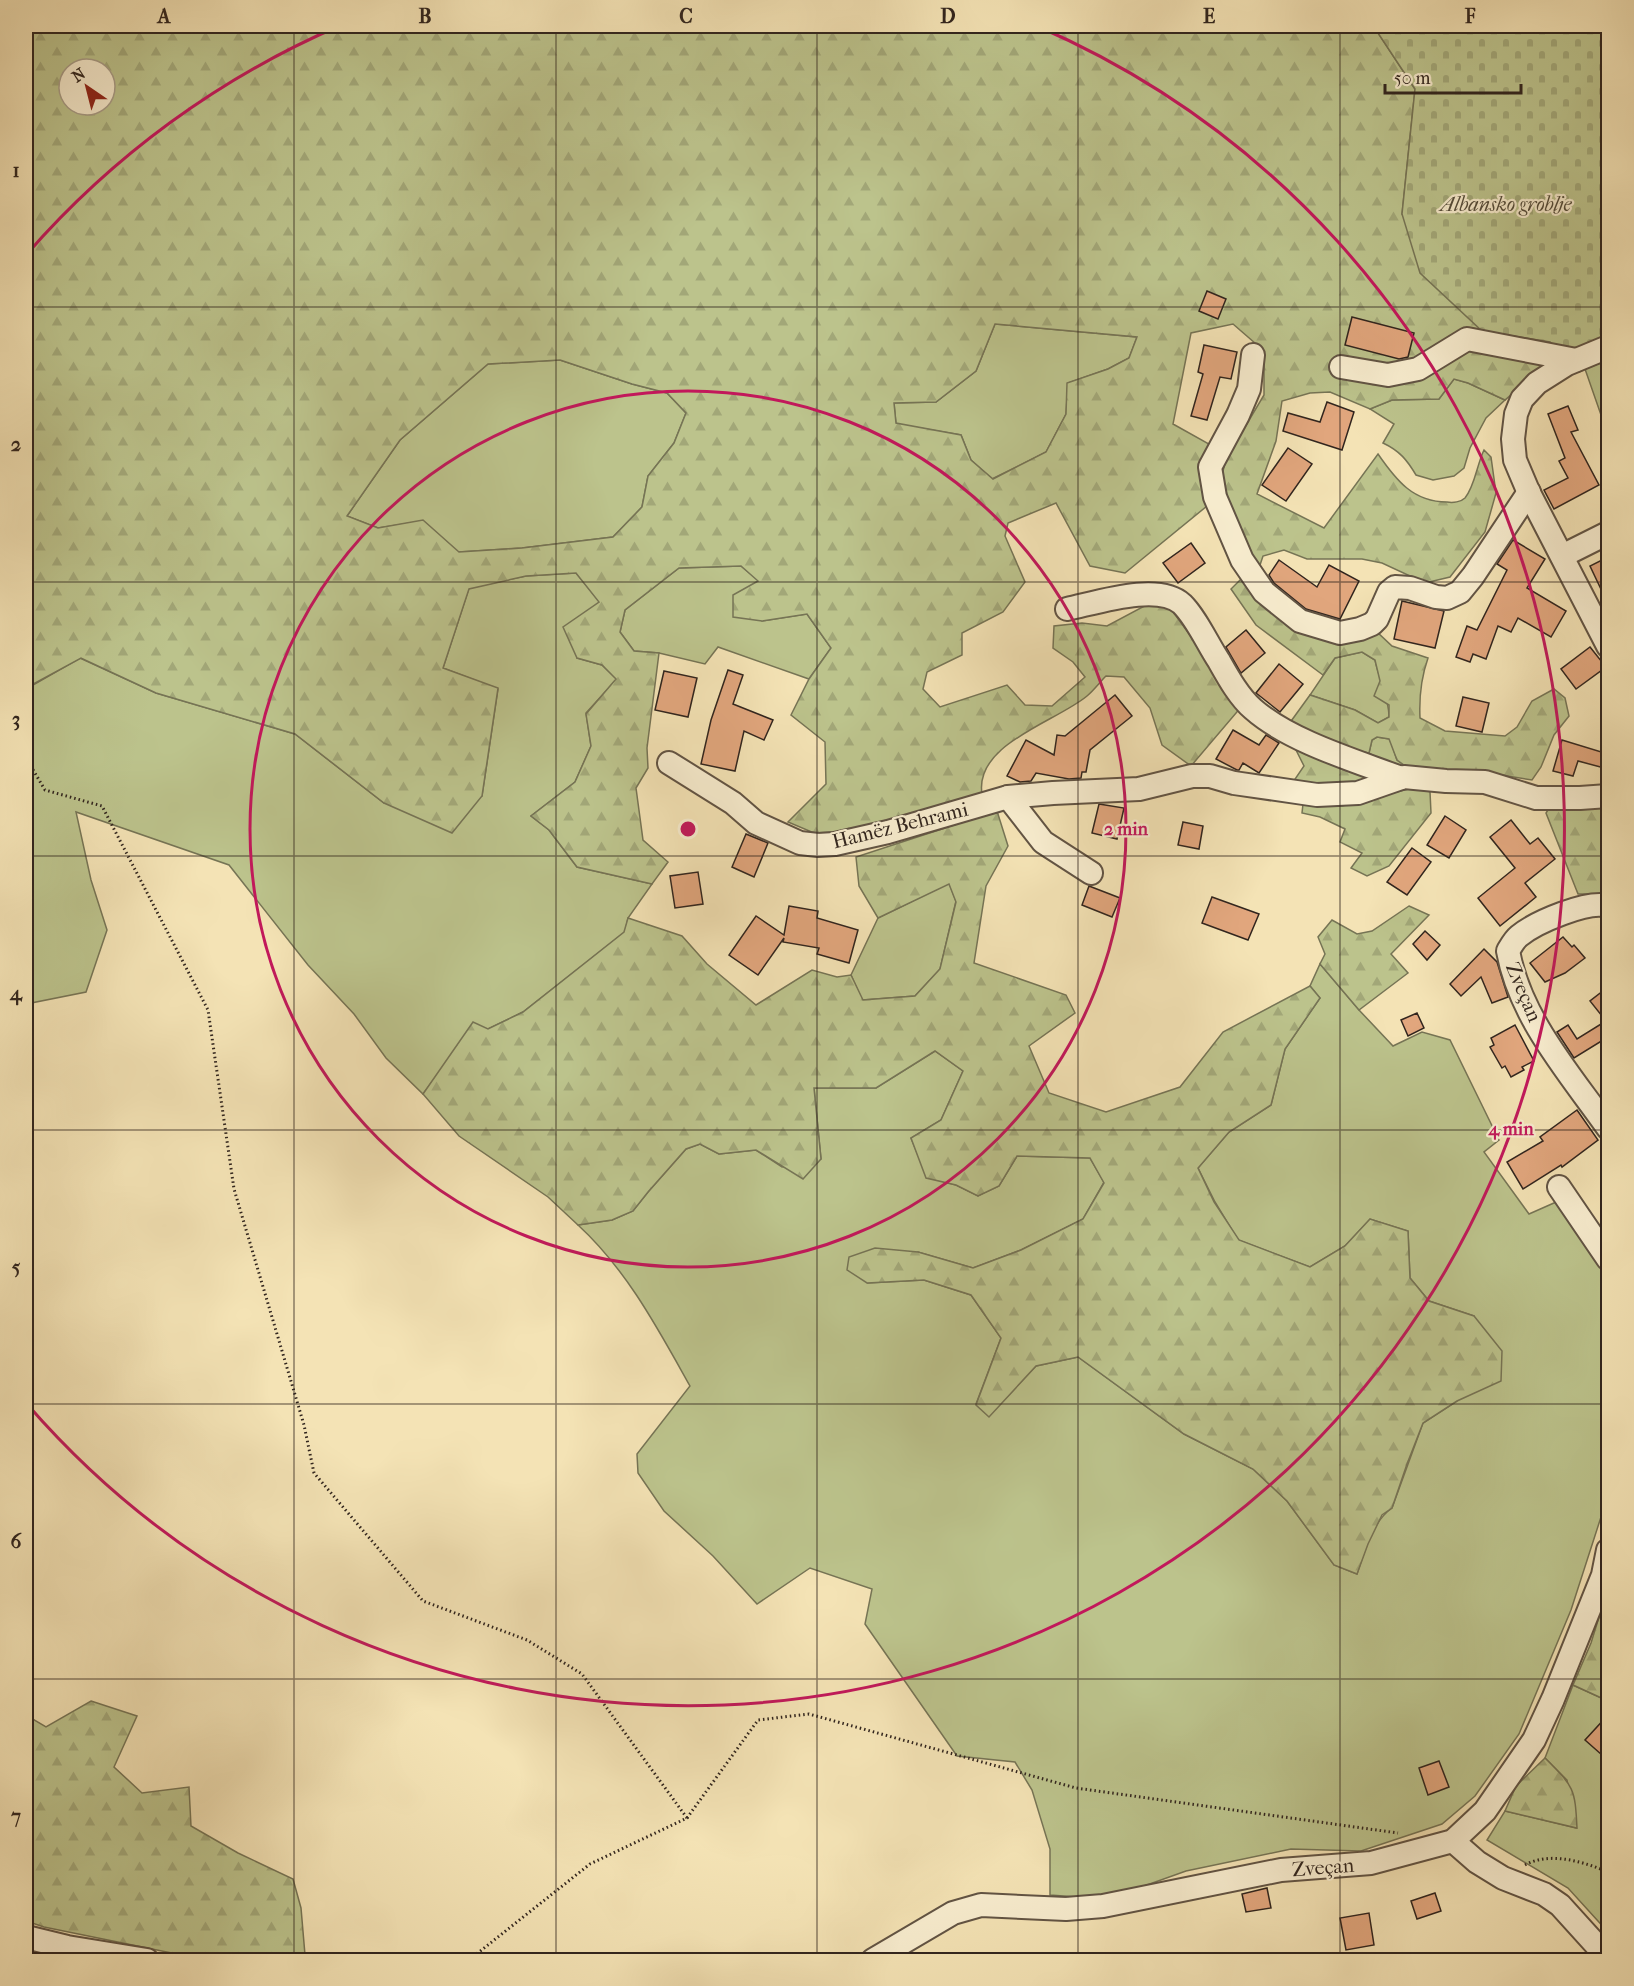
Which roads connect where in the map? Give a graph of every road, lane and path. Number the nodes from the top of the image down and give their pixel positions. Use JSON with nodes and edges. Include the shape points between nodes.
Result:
{"nodes":[{"id":1,"x":1608,"y":347,"type":"edge"},
{"id":2,"x":1253,"y":355,"type":"dead end"},
{"id":3,"x":1576,"y":360,"type":"junction"},
{"id":4,"x":1341,"y":366,"type":"dead end"},
{"id":5,"x":1529,"y":492,"type":"junction"},
{"id":6,"x":1608,"y":533,"type":"edge"},
{"id":7,"x":1562,"y":556,"type":"junction"},
{"id":8,"x":1067,"y":609,"type":"dead end"},
{"id":9,"x":1608,"y":646,"type":"edge"},
{"id":10,"x":26,"y":758,"type":"edge"},
{"id":11,"x":669,"y":763,"type":"dead end"},
{"id":12,"x":1401,"y":778,"type":"junction"},
{"id":13,"x":1608,"y":796,"type":"edge"},
{"id":14,"x":1008,"y":797,"type":"junction"},
{"id":15,"x":1091,"y":873,"type":"dead end"},
{"id":16,"x":1608,"y":906,"type":"edge"},
{"id":17,"x":1608,"y":1128,"type":"edge"},
{"id":18,"x":1559,"y":1187,"type":"dead end"},
{"id":19,"x":1608,"y":1259,"type":"edge"},
{"id":20,"x":1608,"y":1550,"type":"edge"},
{"id":21,"x":687,"y":1818,"type":"junction"},
{"id":22,"x":1406,"y":1834,"type":"dead end"},
{"id":23,"x":1453,"y":1841,"type":"junction"},
{"id":24,"x":1608,"y":1872,"type":"edge"},
{"id":25,"x":1503,"y":1878,"type":"junction"},
{"id":26,"x":26,"y":1936,"type":"edge"},
{"id":27,"x":1608,"y":1958,"type":"edge"},
{"id":28,"x":147,"y":1960,"type":"edge"},
{"id":29,"x":469,"y":1960,"type":"edge"},
{"id":30,"x":873,"y":1960,"type":"edge"}],
"edges":[{"from":1,"to":3,"type":"street"},
{"from":2,"to":5,"type":"street","via":[[1249,388],[1210,467],[1215,497],[1242,560],[1264,592],[1300,621],[1340,633],[1372,624],[1395,587],[1447,598],[1460,592]]},
{"from":3,"to":4,"type":"street","via":[[1467,339],[1418,369],[1388,375]]},
{"from":3,"to":5,"type":"street","via":[[1537,383],[1522,399],[1516,414],[1515,460]]},
{"from":5,"to":7,"type":"street"},
{"from":6,"to":7,"type":"street"},
{"from":7,"to":9,"type":"street"},
{"from":8,"to":12,"type":"street","name":"Hamëz Behrami","via":[[1127,596],[1169,596],[1190,613],[1226,674],[1252,708],[1323,749]]},
{"from":10,"to":21,"type":"path","via":[[45,790],[102,806],[208,1010],[234,1190],[304,1425],[314,1473],[423,1601],[527,1641],[582,1674]]},
{"from":11,"to":14,"type":"street","name":"Hamëz Behrami","via":[[733,803],[756,823],[800,843],[818,845],[888,832]]},
{"from":12,"to":13,"type":"street","name":"Hamëz Behrami","via":[[1485,782],[1536,798]]},
{"from":12,"to":14,"type":"street","name":"Hamëz Behrami","via":[[1358,793],[1317,795],[1192,776],[1139,789]]},
{"from":14,"to":15,"type":"street","via":[[1043,842]]},
{"from":16,"to":17,"type":"street","name":"Zveçan","via":[[1600,903],[1551,918],[1520,935],[1508,951],[1536,1023]]},
{"from":18,"to":19,"type":"street"},
{"from":20,"to":23,"type":"street","name":"Zveçan","via":[[1603,1575],[1534,1740],[1485,1810]]},
{"from":21,"to":22,"type":"path","via":[[758,1720],[809,1714],[1076,1788]]},
{"from":21,"to":29,"type":"path","via":[[590,1864]]},
{"from":23,"to":25,"type":"street"},
{"from":23,"to":30,"type":"street","name":"Zveçan","via":[[1371,1863],[1281,1870],[1103,1906],[981,1905],[953,1913]]},
{"from":24,"to":25,"type":"path","via":[[1554,1858],[1534,1860]]},
{"from":25,"to":27,"type":"street","via":[[1544,1894],[1560,1905]]},
{"from":26,"to":28,"type":"street"}]}
